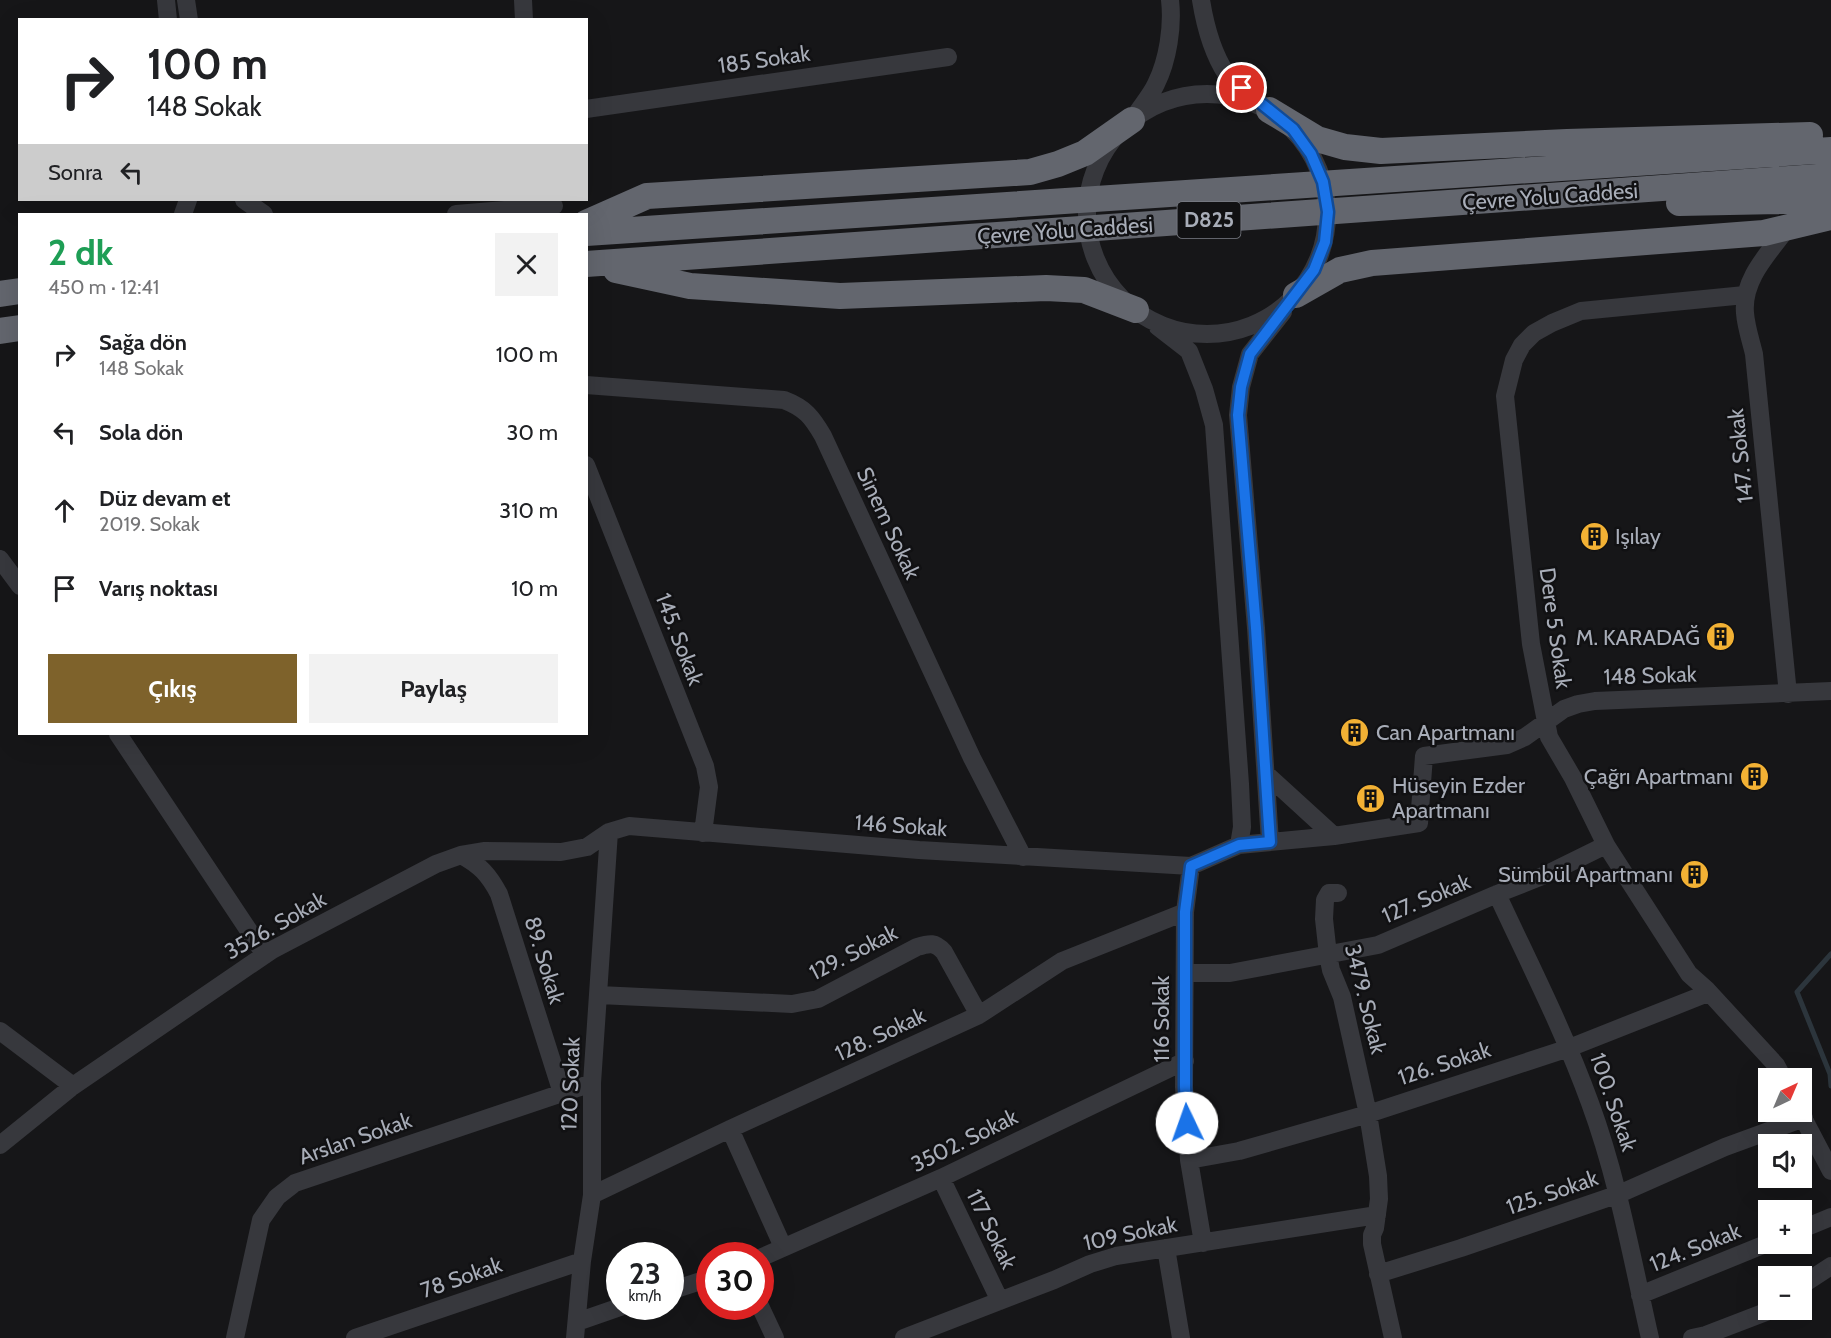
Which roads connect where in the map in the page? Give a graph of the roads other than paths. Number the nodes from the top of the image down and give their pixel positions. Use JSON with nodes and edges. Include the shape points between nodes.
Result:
{"nodes":[{"id":1,"x":166,"y":0,"type":"edge"},
{"id":2,"x":186,"y":0,"type":"edge"},
{"id":3,"x":523,"y":0,"type":"edge"},
{"id":4,"x":1170,"y":0,"type":"edge"},
{"id":5,"x":1201,"y":0,"type":"edge"},
{"id":6,"x":168,"y":18,"type":"edge"},
{"id":7,"x":189,"y":18,"type":"edge"},
{"id":8,"x":524,"y":18,"type":"edge"},
{"id":9,"x":948,"y":57,"type":"dead end"},
{"id":10,"x":588,"y":109,"type":"edge"},
{"id":11,"x":1269,"y":110,"type":"junction"},
{"id":12,"x":1132,"y":120,"type":"junction"},
{"id":13,"x":1821,"y":133,"type":"edge"},
{"id":14,"x":1831,"y":150,"type":"edge"},
{"id":15,"x":1522,"y":171,"type":"junction"},
{"id":16,"x":1831,"y":176,"type":"edge"},
{"id":17,"x":1831,"y":200,"type":"edge"},
{"id":18,"x":245,"y":201,"type":"edge"},
{"id":19,"x":554,"y":207,"type":"edge"},
{"id":20,"x":1340,"y":211,"type":"junction"},
{"id":21,"x":263,"y":213,"type":"edge"},
{"id":22,"x":470,"y":213,"type":"edge"},
{"id":23,"x":1831,"y":217,"type":"edge"},
{"id":24,"x":588,"y":222,"type":"edge"},
{"id":25,"x":1788,"y":227,"type":"junction"},
{"id":26,"x":588,"y":233,"type":"edge"},
{"id":27,"x":588,"y":264,"type":"edge"},
{"id":28,"x":18,"y":291,"type":"edge"},
{"id":29,"x":0,"y":294,"type":"edge"},
{"id":30,"x":1296,"y":295,"type":"junction"},
{"id":31,"x":1745,"y":295,"type":"junction"},
{"id":32,"x":1136,"y":310,"type":"junction"},
{"id":33,"x":18,"y":328,"type":"edge"},
{"id":34,"x":0,"y":331,"type":"edge"},
{"id":35,"x":588,"y":385,"type":"edge"},
{"id":36,"x":588,"y":470,"type":"edge"},
{"id":37,"x":5,"y":565,"type":"edge"},
{"id":38,"x":18,"y":583,"type":"edge"},
{"id":39,"x":1831,"y":691,"type":"edge"},
{"id":40,"x":1788,"y":694,"type":"junction"},
{"id":41,"x":1545,"y":723,"type":"junction"},
{"id":42,"x":119,"y":735,"type":"edge"},
{"id":43,"x":1266,"y":774,"type":"junction"},
{"id":44,"x":609,"y":832,"type":"junction"},
{"id":45,"x":703,"y":833,"type":"junction"},
{"id":46,"x":1334,"y":836,"type":"junction"},
{"id":47,"x":1270,"y":842,"type":"junction"},
{"id":48,"x":1606,"y":844,"type":"junction"},
{"id":49,"x":1239,"y":845,"type":"junction"},
{"id":50,"x":461,"y":855,"type":"junction"},
{"id":51,"x":1023,"y":857,"type":"junction"},
{"id":52,"x":1191,"y":866,"type":"junction"},
{"id":53,"x":1338,"y":893,"type":"dead end"},
{"id":54,"x":1497,"y":894,"type":"junction"},
{"id":55,"x":1185,"y":912,"type":"junction"},
{"id":56,"x":265,"y":955,"type":"junction"},
{"id":57,"x":1328,"y":955,"type":"junction"},
{"id":58,"x":1186,"y":973,"type":"junction"},
{"id":59,"x":1708,"y":993,"type":"junction"},
{"id":60,"x":599,"y":994,"type":"junction"},
{"id":61,"x":979,"y":1015,"type":"junction"},
{"id":62,"x":0,"y":1030,"type":"edge"},
{"id":63,"x":1569,"y":1048,"type":"junction"},
{"id":64,"x":1185,"y":1061,"type":"junction"},
{"id":65,"x":1778,"y":1068,"type":"edge"},
{"id":66,"x":592,"y":1083,"type":"junction"},
{"id":67,"x":73,"y":1086,"type":"junction"},
{"id":68,"x":562,"y":1093,"type":"junction"},
{"id":69,"x":1368,"y":1114,"type":"junction"},
{"id":70,"x":1785,"y":1122,"type":"edge"},
{"id":71,"x":1806,"y":1122,"type":"edge"},
{"id":72,"x":730,"y":1129,"type":"junction"},
{"id":73,"x":0,"y":1145,"type":"edge"},
{"id":74,"x":1189,"y":1160,"type":"junction"},
{"id":75,"x":1831,"y":1171,"type":"edge"},
{"id":76,"x":941,"y":1178,"type":"junction"},
{"id":77,"x":1619,"y":1194,"type":"junction"},
{"id":78,"x":592,"y":1195,"type":"junction"},
{"id":79,"x":1377,"y":1215,"type":"junction"},
{"id":80,"x":1831,"y":1217,"type":"edge"},
{"id":81,"x":1812,"y":1225,"type":"edge"},
{"id":82,"x":1203,"y":1243,"type":"junction"},
{"id":83,"x":783,"y":1247,"type":"junction"},
{"id":84,"x":1758,"y":1247,"type":"edge"},
{"id":85,"x":1166,"y":1248,"type":"junction"},
{"id":86,"x":774,"y":1251,"type":"edge"},
{"id":87,"x":582,"y":1261,"type":"junction"},
{"id":88,"x":1831,"y":1266,"type":"edge"},
{"id":89,"x":1378,"y":1274,"type":"junction"},
{"id":90,"x":1812,"y":1278,"type":"edge"},
{"id":91,"x":1640,"y":1295,"type":"junction"},
{"id":92,"x":1000,"y":1301,"type":"junction"},
{"id":93,"x":606,"y":1315,"type":"edge"},
{"id":94,"x":1758,"y":1315,"type":"edge"},
{"id":95,"x":767,"y":1320,"type":"edge"},
{"id":96,"x":576,"y":1330,"type":"edge"},
{"id":97,"x":235,"y":1338,"type":"edge"},
{"id":98,"x":355,"y":1338,"type":"edge"},
{"id":99,"x":775,"y":1338,"type":"edge"},
{"id":100,"x":904,"y":1338,"type":"edge"},
{"id":101,"x":1181,"y":1338,"type":"edge"},
{"id":102,"x":1393,"y":1338,"type":"edge"},
{"id":103,"x":1650,"y":1338,"type":"edge"},
{"id":104,"x":1692,"y":1338,"type":"edge"}],
"edges":[{"from":1,"to":6,"type":"street"},
{"from":2,"to":7,"type":"street"},
{"from":3,"to":8,"type":"street"},
{"from":4,"to":12,"type":"street","via":[[1166,54],[1156,84]]},
{"from":5,"to":11,"type":"street","via":[[1204,18],[1228,77]]},
{"from":9,"to":10,"type":"street","name":"185 Sokak"},
{"from":11,"to":12,"type":"street","via":[[1235,97],[1199,93],[1163,102]]},
{"from":11,"to":13,"type":"highway","via":[[1317,139],[1381,151]]},
{"from":11,"to":20,"type":"street","via":[[1293,129],[1311,154]]},
{"from":12,"to":24,"type":"highway","via":[[1085,153],[1030,172],[647,196]]},
{"from":12,"to":32,"type":"street","via":[[1110,142],[1095,170],[1088,200],[1089,231],[1097,261],[1113,288]]},
{"from":13,"to":15,"type":"highway"},
{"from":14,"to":15,"type":"highway","name":"Çevre Yolu Caddesi","number":"D825"},
{"from":15,"to":26,"type":"highway","name":"Çevre Yolu Caddesi","number":"D825"},
{"from":16,"to":20,"type":"highway","name":"Çevre Yolu Caddesi","number":"D825"},
{"from":17,"to":20,"type":"highway"},
{"from":18,"to":21,"type":"street"},
{"from":19,"to":22,"type":"street"},
{"from":20,"to":27,"type":"highway","name":"Çevre Yolu Caddesi","number":"D825"},
{"from":20,"to":30,"type":"street","via":[[1314,270]]},
{"from":23,"to":25,"type":"highway"},
{"from":25,"to":30,"type":"highway","via":[[1764,233],[1372,262],[1340,270]]},
{"from":25,"to":31,"type":"street","via":[[1753,275]]},
{"from":27,"to":32,"type":"highway","via":[[690,286],[829,295],[1084,290]]},
{"from":28,"to":29,"type":"highway"},
{"from":30,"to":32,"type":"street","via":[[1269,317],[1236,330],[1201,334],[1166,327]]},
{"from":30,"to":43,"type":"street","via":[[1250,354],[1238,415]]},
{"from":31,"to":40,"type":"street","name":"147. Sokak"},
{"from":31,"to":41,"type":"street","name":"Dere 5 Sokak","via":[[1581,311],[1534,333],[1514,360],[1505,396],[1531,644]]},
{"from":32,"to":49,"type":"street","via":[[1189,351],[1214,425],[1240,784]]},
{"from":33,"to":34,"type":"highway"},
{"from":35,"to":51,"type":"street","name":"Sinem Sokak","via":[[784,400],[801,407],[814,420],[972,758]]},
{"from":36,"to":45,"type":"street","name":"145. Sokak","via":[[705,766],[709,787]]},
{"from":37,"to":38,"type":"street"},
{"from":39,"to":40,"type":"street","name":"148 Sokak"},
{"from":40,"to":41,"type":"street","name":"148 Sokak","via":[[1595,701],[1564,709]]},
{"from":41,"to":46,"type":"street","name":"148 Sokak","via":[[1507,745],[1424,756],[1419,823]]},
{"from":41,"to":48,"type":"street","name":"Dere 5 Sokak","via":[[1554,748]]},
{"from":42,"to":56,"type":"street"},
{"from":43,"to":46,"type":"street"},
{"from":43,"to":47,"type":"street"},
{"from":44,"to":45,"type":"street","name":"146 Sokak","via":[[629,826]]},
{"from":44,"to":50,"type":"street","name":"3526. Sokak","via":[[587,847],[561,852],[485,851]]},
{"from":44,"to":60,"type":"street","name":"120 Sokak"},
{"from":45,"to":51,"type":"street","name":"146 Sokak"},
{"from":46,"to":47,"type":"street","name":"148 Sokak"},
{"from":47,"to":49,"type":"street","name":"148 Sokak"},
{"from":48,"to":54,"type":"street","name":"127. Sokak"},
{"from":48,"to":59,"type":"street","name":"Dere 5 Sokak","via":[[1689,974]]},
{"from":49,"to":52,"type":"street","name":"148 Sokak"},
{"from":50,"to":56,"type":"street","name":"3526. Sokak","via":[[436,864]]},
{"from":50,"to":68,"type":"street","name":"89. Sokak","via":[[489,875],[499,894]]},
{"from":51,"to":52,"type":"street","name":"146 Sokak"},
{"from":52,"to":55,"type":"street","name":"116 Sokak"},
{"from":53,"to":57,"type":"street","name":"3479. Sokak","via":[[1329,893],[1324,900]]},
{"from":54,"to":57,"type":"street","name":"127. Sokak","via":[[1378,945]]},
{"from":54,"to":63,"type":"street","name":"100. Sokak"},
{"from":55,"to":58,"type":"street","name":"116 Sokak"},
{"from":55,"to":61,"type":"street","name":"128. Sokak","via":[[1062,961]]},
{"from":56,"to":67,"type":"street","name":"3526. Sokak"},
{"from":57,"to":58,"type":"street","name":"127. Sokak","via":[[1230,973]]},
{"from":57,"to":69,"type":"street","name":"3479. Sokak","via":[[1342,997]]},
{"from":58,"to":64,"type":"street","name":"116 Sokak"},
{"from":59,"to":63,"type":"street","name":"126. Sokak"},
{"from":59,"to":65,"type":"street","name":"Dere 5 Sokak"},
{"from":60,"to":61,"type":"street","name":"129. Sokak","via":[[792,1004],[818,999],[930,943],[944,952]]},
{"from":60,"to":66,"type":"street","name":"120 Sokak"},
{"from":61,"to":72,"type":"street","name":"128. Sokak"},
{"from":62,"to":67,"type":"street"},
{"from":63,"to":69,"type":"street","name":"126. Sokak"},
{"from":63,"to":77,"type":"street","name":"100. Sokak"},
{"from":64,"to":74,"type":"street","name":"116 Sokak"},
{"from":64,"to":76,"type":"street","name":"3502. Sokak"},
{"from":66,"to":68,"type":"street","name":"Arslan Sokak"},
{"from":66,"to":78,"type":"street","name":"120 Sokak"},
{"from":67,"to":73,"type":"street","name":"3526. Sokak"},
{"from":68,"to":97,"type":"street","name":"Arslan Sokak","via":[[295,1183],[277,1197],[261,1220]]},
{"from":69,"to":74,"type":"street","name":"126. Sokak","via":[[1239,1151]]},
{"from":69,"to":79,"type":"street","name":"3479. Sokak","via":[[1378,1176]]},
{"from":70,"to":77,"type":"street","name":"125. Sokak"},
{"from":71,"to":75,"type":"street"},
{"from":72,"to":78,"type":"street","name":"128. Sokak"},
{"from":72,"to":83,"type":"street"},
{"from":74,"to":82,"type":"street","name":"116 Sokak"},
{"from":76,"to":83,"type":"street","name":"3502. Sokak"},
{"from":76,"to":92,"type":"street","name":"117 Sokak"},
{"from":77,"to":89,"type":"street","name":"125. Sokak"},
{"from":77,"to":91,"type":"street","name":"100. Sokak"},
{"from":78,"to":87,"type":"street","name":"120 Sokak"},
{"from":79,"to":82,"type":"street","name":"109 Sokak"},
{"from":79,"to":89,"type":"street","name":"3479. Sokak","via":[[1372,1235]]},
{"from":80,"to":81,"type":"street"},
{"from":82,"to":85,"type":"street","name":"109 Sokak"},
{"from":83,"to":86,"type":"street","name":"3502. Sokak"},
{"from":84,"to":91,"type":"street","name":"124. Sokak"},
{"from":85,"to":92,"type":"street","name":"109 Sokak","via":[[1090,1264]]},
{"from":85,"to":101,"type":"street"},
{"from":87,"to":96,"type":"street","name":"120 Sokak"},
{"from":87,"to":98,"type":"street","name":"78 Sokak"},
{"from":88,"to":90,"type":"street"},
{"from":89,"to":102,"type":"street","name":"3479. Sokak"},
{"from":91,"to":103,"type":"street","name":"100. Sokak"},
{"from":92,"to":100,"type":"street","name":"109 Sokak"},
{"from":93,"to":96,"type":"street"},
{"from":94,"to":104,"type":"street"},
{"from":95,"to":99,"type":"street"}]}
